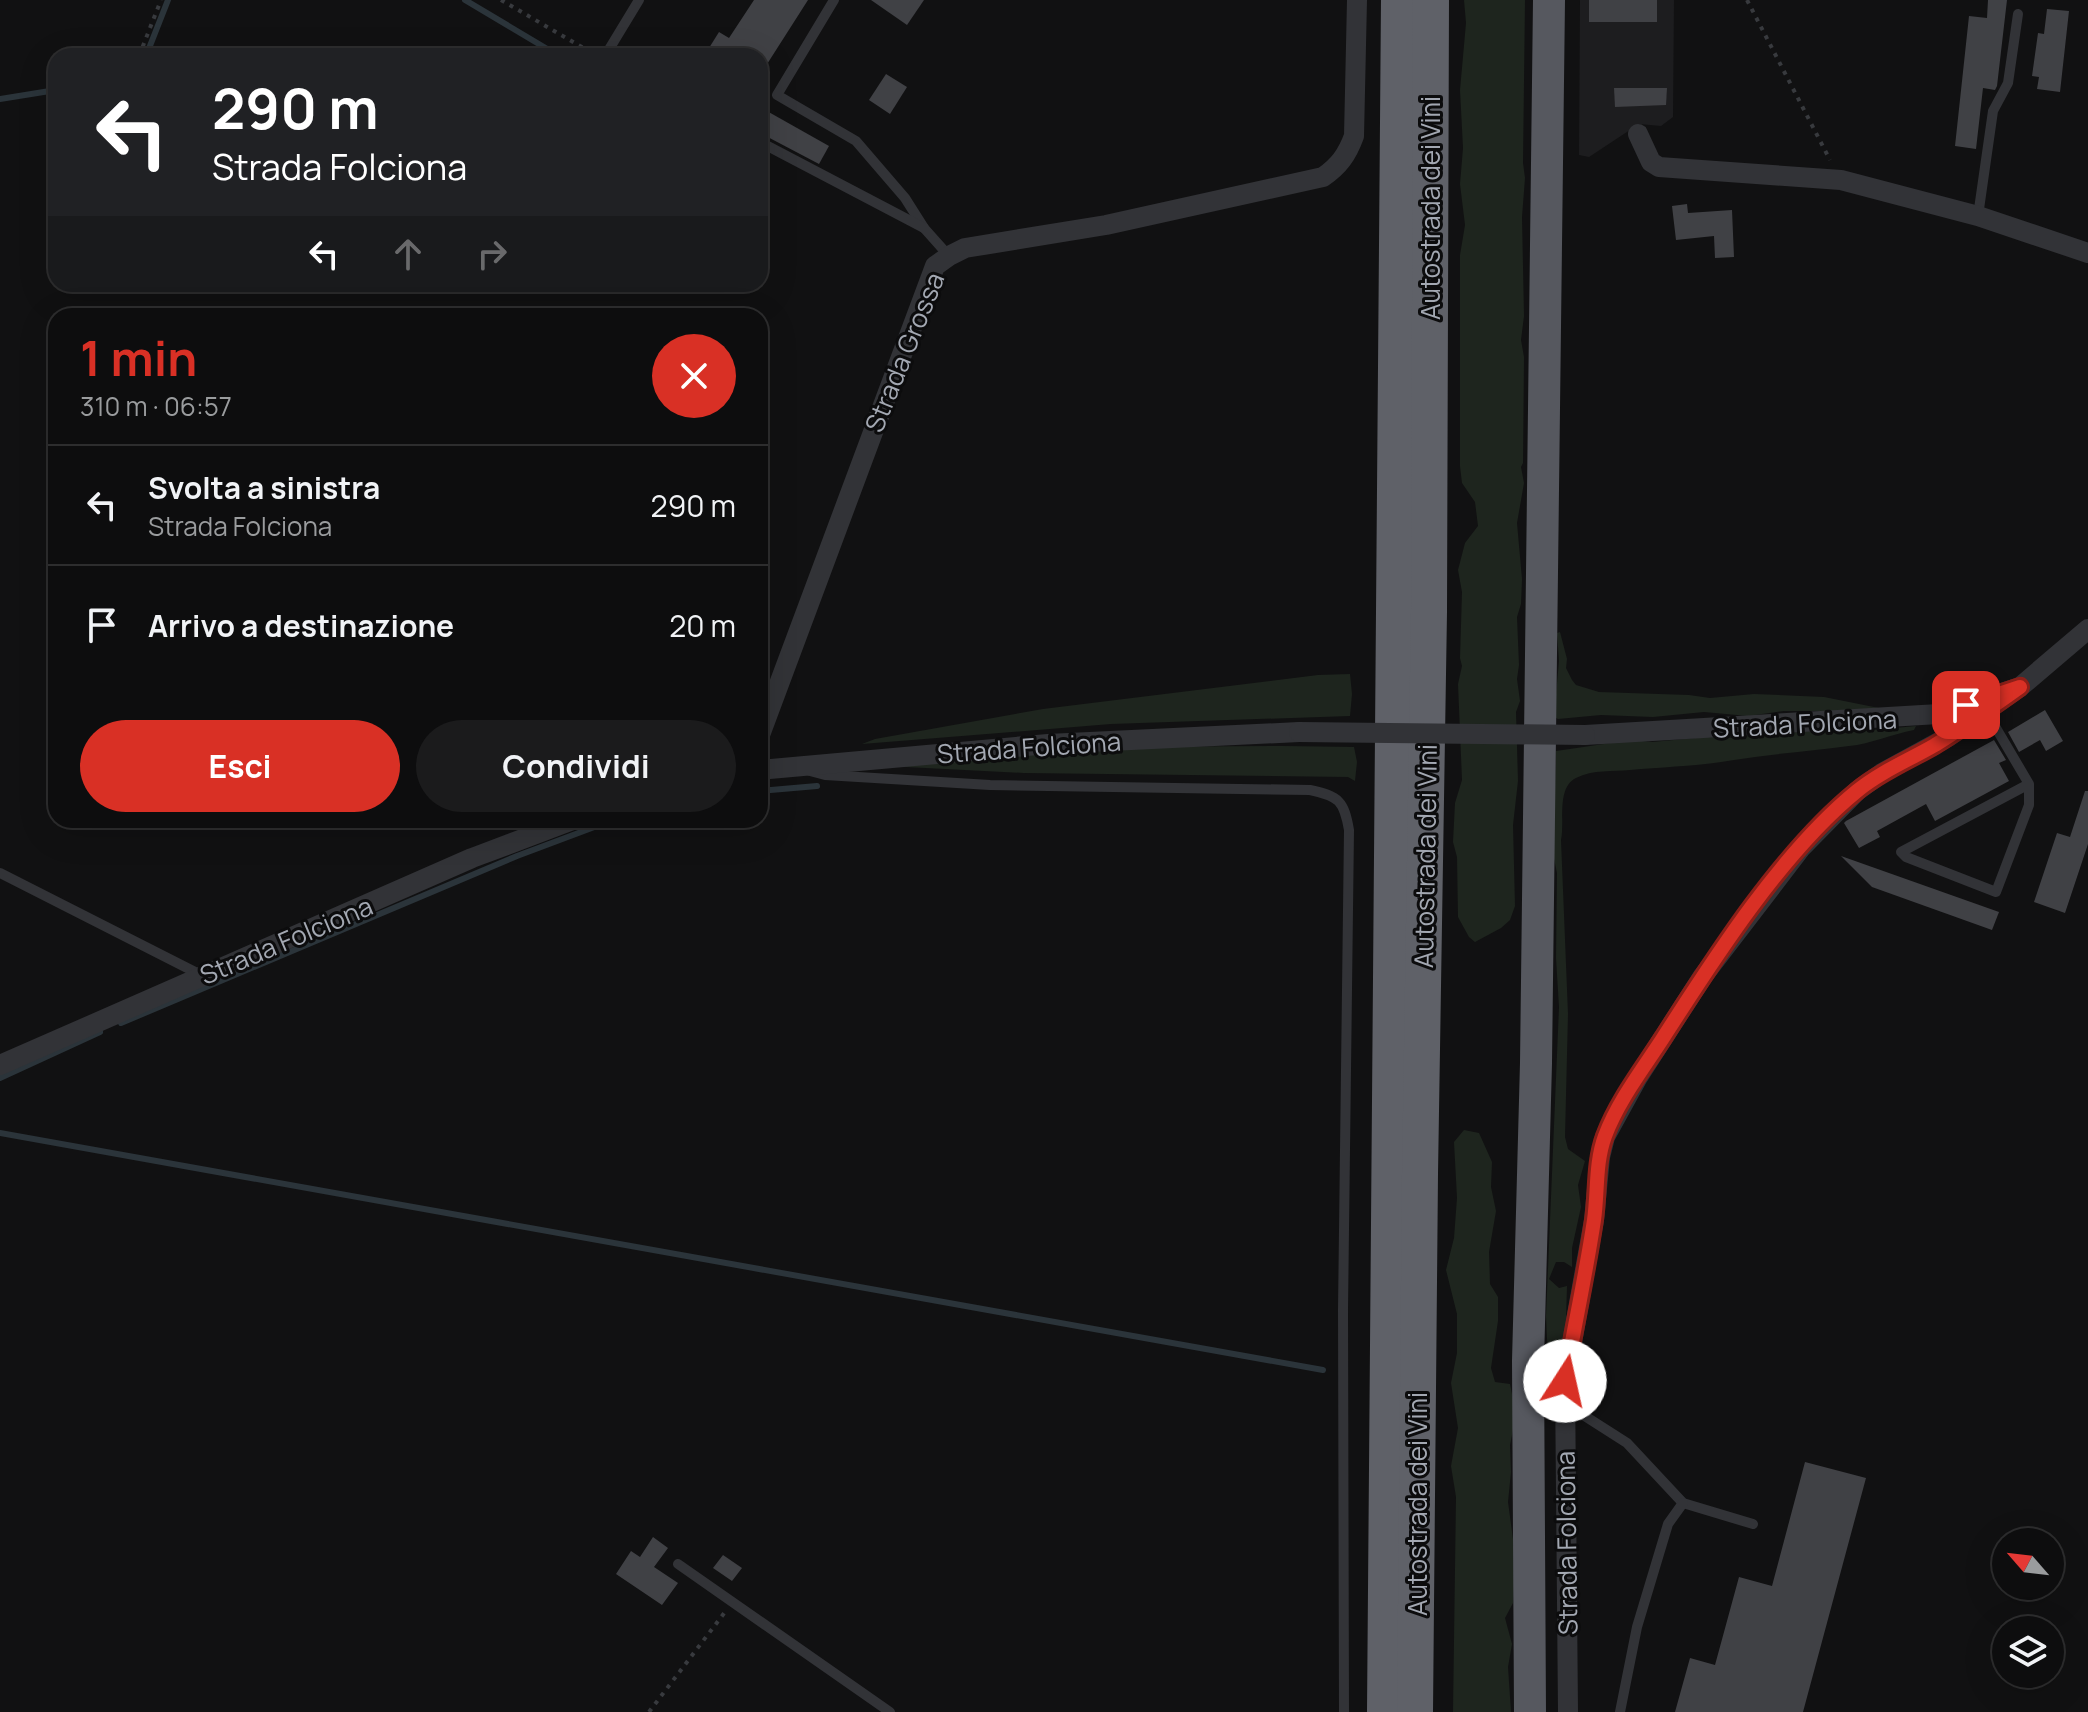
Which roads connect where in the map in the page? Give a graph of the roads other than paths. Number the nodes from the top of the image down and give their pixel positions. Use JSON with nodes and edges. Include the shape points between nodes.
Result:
{"nodes":[{"id":1,"x":639,"y":0,"type":"edge"},
{"id":2,"x":834,"y":0,"type":"edge"},
{"id":3,"x":1357,"y":0,"type":"edge"},
{"id":4,"x":1399,"y":0,"type":"edge"},
{"id":5,"x":1431,"y":0,"type":"edge"},
{"id":6,"x":1549,"y":0,"type":"edge"},
{"id":7,"x":2018,"y":14,"type":"dead end"},
{"id":8,"x":610,"y":48,"type":"edge"},
{"id":9,"x":1638,"y":134,"type":"dead end"},
{"id":10,"x":768,"y":146,"type":"edge"},
{"id":11,"x":1978,"y":216,"type":"junction"},
{"id":12,"x":924,"y":228,"type":"junction"},
{"id":13,"x":2088,"y":253,"type":"edge"},
{"id":14,"x":949,"y":256,"type":"junction"},
{"id":15,"x":2088,"y":629,"type":"edge"},
{"id":16,"x":2020,"y":687,"type":"junction"},
{"id":17,"x":1986,"y":711,"type":"junction"},
{"id":18,"x":768,"y":713,"type":"edge"},
{"id":19,"x":795,"y":766,"type":"junction"},
{"id":20,"x":768,"y":769,"type":"edge"},
{"id":21,"x":2029,"y":784,"type":"junction"},
{"id":22,"x":552,"y":828,"type":"edge"},
{"id":23,"x":0,"y":873,"type":"edge"},
{"id":24,"x":202,"y":976,"type":"junction"},
{"id":25,"x":0,"y":1065,"type":"edge"},
{"id":26,"x":1564,"y":1403,"type":"junction"},
{"id":27,"x":1683,"y":1503,"type":"junction"},
{"id":28,"x":1753,"y":1524,"type":"dead end"},
{"id":29,"x":678,"y":1564,"type":"dead end"},
{"id":30,"x":890,"y":1712,"type":"edge"},
{"id":31,"x":1344,"y":1712,"type":"edge"},
{"id":32,"x":1385,"y":1712,"type":"edge"},
{"id":33,"x":1415,"y":1712,"type":"edge"},
{"id":34,"x":1530,"y":1712,"type":"edge"},
{"id":35,"x":1568,"y":1712,"type":"edge"},
{"id":36,"x":1620,"y":1712,"type":"edge"}],
"edges":[{"from":1,"to":8,"type":"lane"},
{"from":2,"to":12,"type":"lane","via":[[777,95],[856,141]]},
{"from":3,"to":14,"type":"street","name":"Strada Grossa","via":[[1354,136],[1336,169],[1308,182],[1106,225],[965,248]]},
{"from":4,"to":32,"type":"highway","name":"Autostrada dei Vini"},
{"from":5,"to":33,"type":"highway","name":"Autostrada dei Vini"},
{"from":6,"to":34,"type":"highway","via":[[1528,1361]]},
{"from":7,"to":11,"type":"lane","via":[[2008,83],[1993,111]]},
{"from":9,"to":11,"type":"street","via":[[1651,162],[1659,167],[1841,180]]},
{"from":10,"to":12,"type":"lane"},
{"from":11,"to":13,"type":"street"},
{"from":12,"to":14,"type":"lane"},
{"from":14,"to":18,"type":"street","name":"Strada Grossa","via":[[928,279]]},
{"from":15,"to":16,"type":"street","name":"Strada Folciona"},
{"from":16,"to":17,"type":"street","name":"Strada Folciona"},
{"from":16,"to":19,"type":"street","name":"Strada Folciona","bridge":true,"via":[[1939,714],[1585,735],[1299,732],[1048,744]]},
{"from":17,"to":21,"type":"lane"},
{"from":17,"to":26,"type":"street","name":"Strada Folciona","via":[[1882,773],[1830,816],[1736,930],[1638,1077],[1605,1137],[1600,1157]]},
{"from":19,"to":20,"type":"street","name":"Strada Folciona"},
{"from":19,"to":31,"type":"lane","via":[[825,775],[990,785],[1310,790],[1340,801],[1346,811]]},
{"from":21,"to":21,"type":"lane","via":[[2029,805],[1996,892],[1901,852]]},
{"from":22,"to":24,"type":"street","name":"Strada Folciona"},
{"from":23,"to":24,"type":"lane"},
{"from":24,"to":25,"type":"street","name":"Strada Folciona"},
{"from":26,"to":27,"type":"lane","via":[[1627,1443]]},
{"from":26,"to":35,"type":"street","name":"Strada Folciona"},
{"from":27,"to":28,"type":"lane"},
{"from":27,"to":36,"type":"lane","via":[[1668,1524],[1637,1627]]},
{"from":29,"to":30,"type":"lane"}]}
